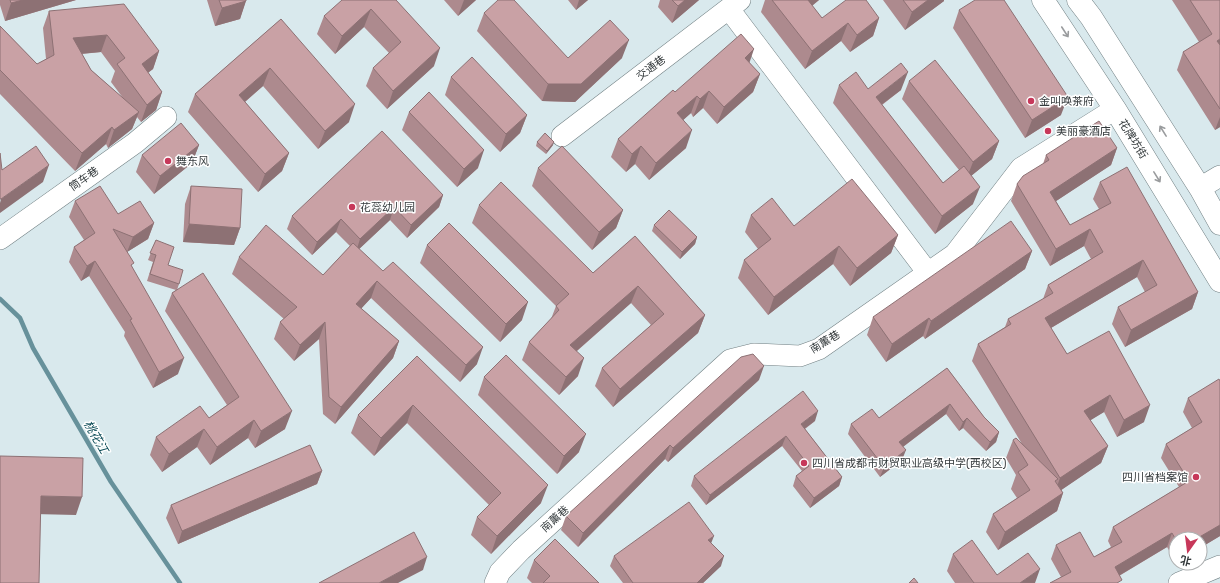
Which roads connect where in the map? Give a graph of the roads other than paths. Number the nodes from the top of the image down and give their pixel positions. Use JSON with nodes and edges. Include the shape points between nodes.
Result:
{"nodes":[{"id":1,"x":1043,"y":0,"type":"edge"},
{"id":2,"x":1078,"y":0,"type":"edge"},
{"id":3,"x":734,"y":4,"type":"edge"},
{"id":4,"x":1115,"y":109,"type":"junction"},
{"id":5,"x":166,"y":116,"type":"dead end"},
{"id":6,"x":562,"y":136,"type":"dead end"},
{"id":7,"x":1220,"y":176,"type":"edge"},
{"id":8,"x":1200,"y":188,"type":"junction"},
{"id":9,"x":1220,"y":224,"type":"edge"},
{"id":10,"x":0,"y":239,"type":"edge"},
{"id":11,"x":928,"y":273,"type":"junction"},
{"id":12,"x":1220,"y":281,"type":"edge"},
{"id":13,"x":1220,"y":566,"type":"edge"},
{"id":14,"x":495,"y":583,"type":"edge"},
{"id":15,"x":1179,"y":583,"type":"edge"}],
"edges":[{"from":1,"to":4,"type":"main road","name":"花牌坊街","one_way":true},
{"from":8,"to":2,"type":"main road","one_way":true},
{"from":3,"to":6,"type":"street","name":"交通巷"},
{"from":3,"to":11,"type":"street"},
{"from":4,"to":11,"type":"street","name":"南薰巷","via":[[1021,168],[955,254]]},
{"from":4,"to":12,"type":"main road","name":"花牌坊街","one_way":true},
{"from":5,"to":10,"type":"street","name":"筒车巷","via":[[135,143]]},
{"from":7,"to":8,"type":"street"},
{"from":8,"to":9,"type":"main road"},
{"from":11,"to":14,"type":"street","name":"南薰巷","via":[[819,349],[800,356],[754,354],[730,360],[521,550],[500,572]]},
{"from":13,"to":15,"type":"street"}]}
